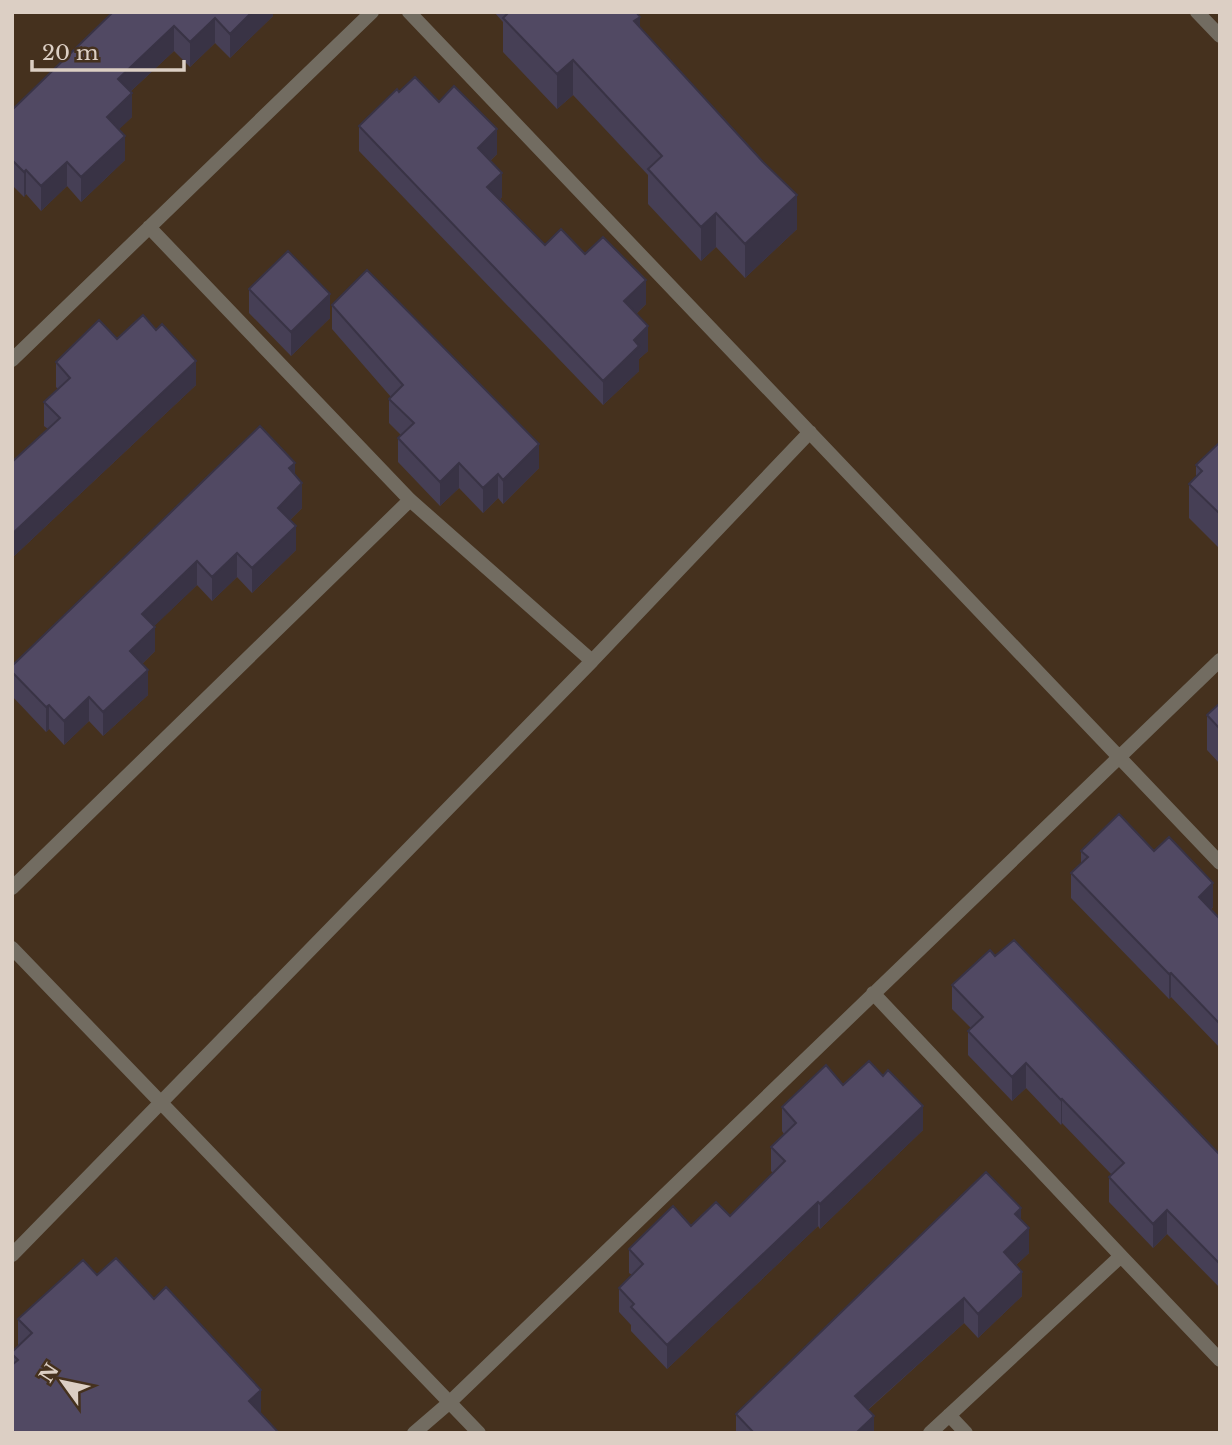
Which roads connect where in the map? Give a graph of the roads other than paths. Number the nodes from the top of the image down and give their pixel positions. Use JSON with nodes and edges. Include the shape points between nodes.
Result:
{"nodes":[{"id":1,"x":372,"y":12,"type":"edge"},
{"id":2,"x":409,"y":12,"type":"edge"},
{"id":3,"x":1197,"y":12,"type":"edge"},
{"id":4,"x":1220,"y":36,"type":"edge"},
{"id":5,"x":149,"y":227,"type":"junction"},
{"id":6,"x":12,"y":360,"type":"edge"},
{"id":7,"x":810,"y":432,"type":"junction"},
{"id":8,"x":410,"y":500,"type":"junction"},
{"id":9,"x":1220,"y":660,"type":"edge"},
{"id":10,"x":592,"y":661,"type":"junction"},
{"id":11,"x":1119,"y":757,"type":"junction"},
{"id":12,"x":1220,"y":863,"type":"edge"},
{"id":13,"x":12,"y":888,"type":"edge"},
{"id":14,"x":12,"y":948,"type":"edge"},
{"id":15,"x":873,"y":993,"type":"junction"},
{"id":16,"x":162,"y":1104,"type":"junction"},
{"id":17,"x":12,"y":1255,"type":"edge"},
{"id":18,"x":1121,"y":1255,"type":"junction"},
{"id":19,"x":1220,"y":1360,"type":"edge"},
{"id":20,"x":450,"y":1402,"type":"junction"},
{"id":21,"x":949,"y":1415,"type":"junction"},
{"id":22,"x":414,"y":1433,"type":"edge"},
{"id":23,"x":479,"y":1433,"type":"edge"},
{"id":24,"x":930,"y":1433,"type":"edge"},
{"id":25,"x":966,"y":1433,"type":"edge"}],
"edges":[{"from":1,"to":5,"type":"street"},
{"from":2,"to":7,"type":"street"},
{"from":3,"to":4,"type":"street"},
{"from":5,"to":6,"type":"street"},
{"from":5,"to":8,"type":"street"},
{"from":7,"to":10,"type":"street"},
{"from":7,"to":11,"type":"street"},
{"from":8,"to":10,"type":"street"},
{"from":8,"to":13,"type":"street"},
{"from":9,"to":11,"type":"street"},
{"from":10,"to":16,"type":"street"},
{"from":11,"to":12,"type":"street"},
{"from":11,"to":15,"type":"street"},
{"from":14,"to":16,"type":"street"},
{"from":15,"to":18,"type":"street"},
{"from":15,"to":20,"type":"street"},
{"from":16,"to":17,"type":"street"},
{"from":16,"to":20,"type":"street"},
{"from":18,"to":19,"type":"street"},
{"from":18,"to":21,"type":"street"},
{"from":20,"to":22,"type":"street"},
{"from":20,"to":23,"type":"street"},
{"from":21,"to":24,"type":"street"},
{"from":21,"to":25,"type":"street"}]}
